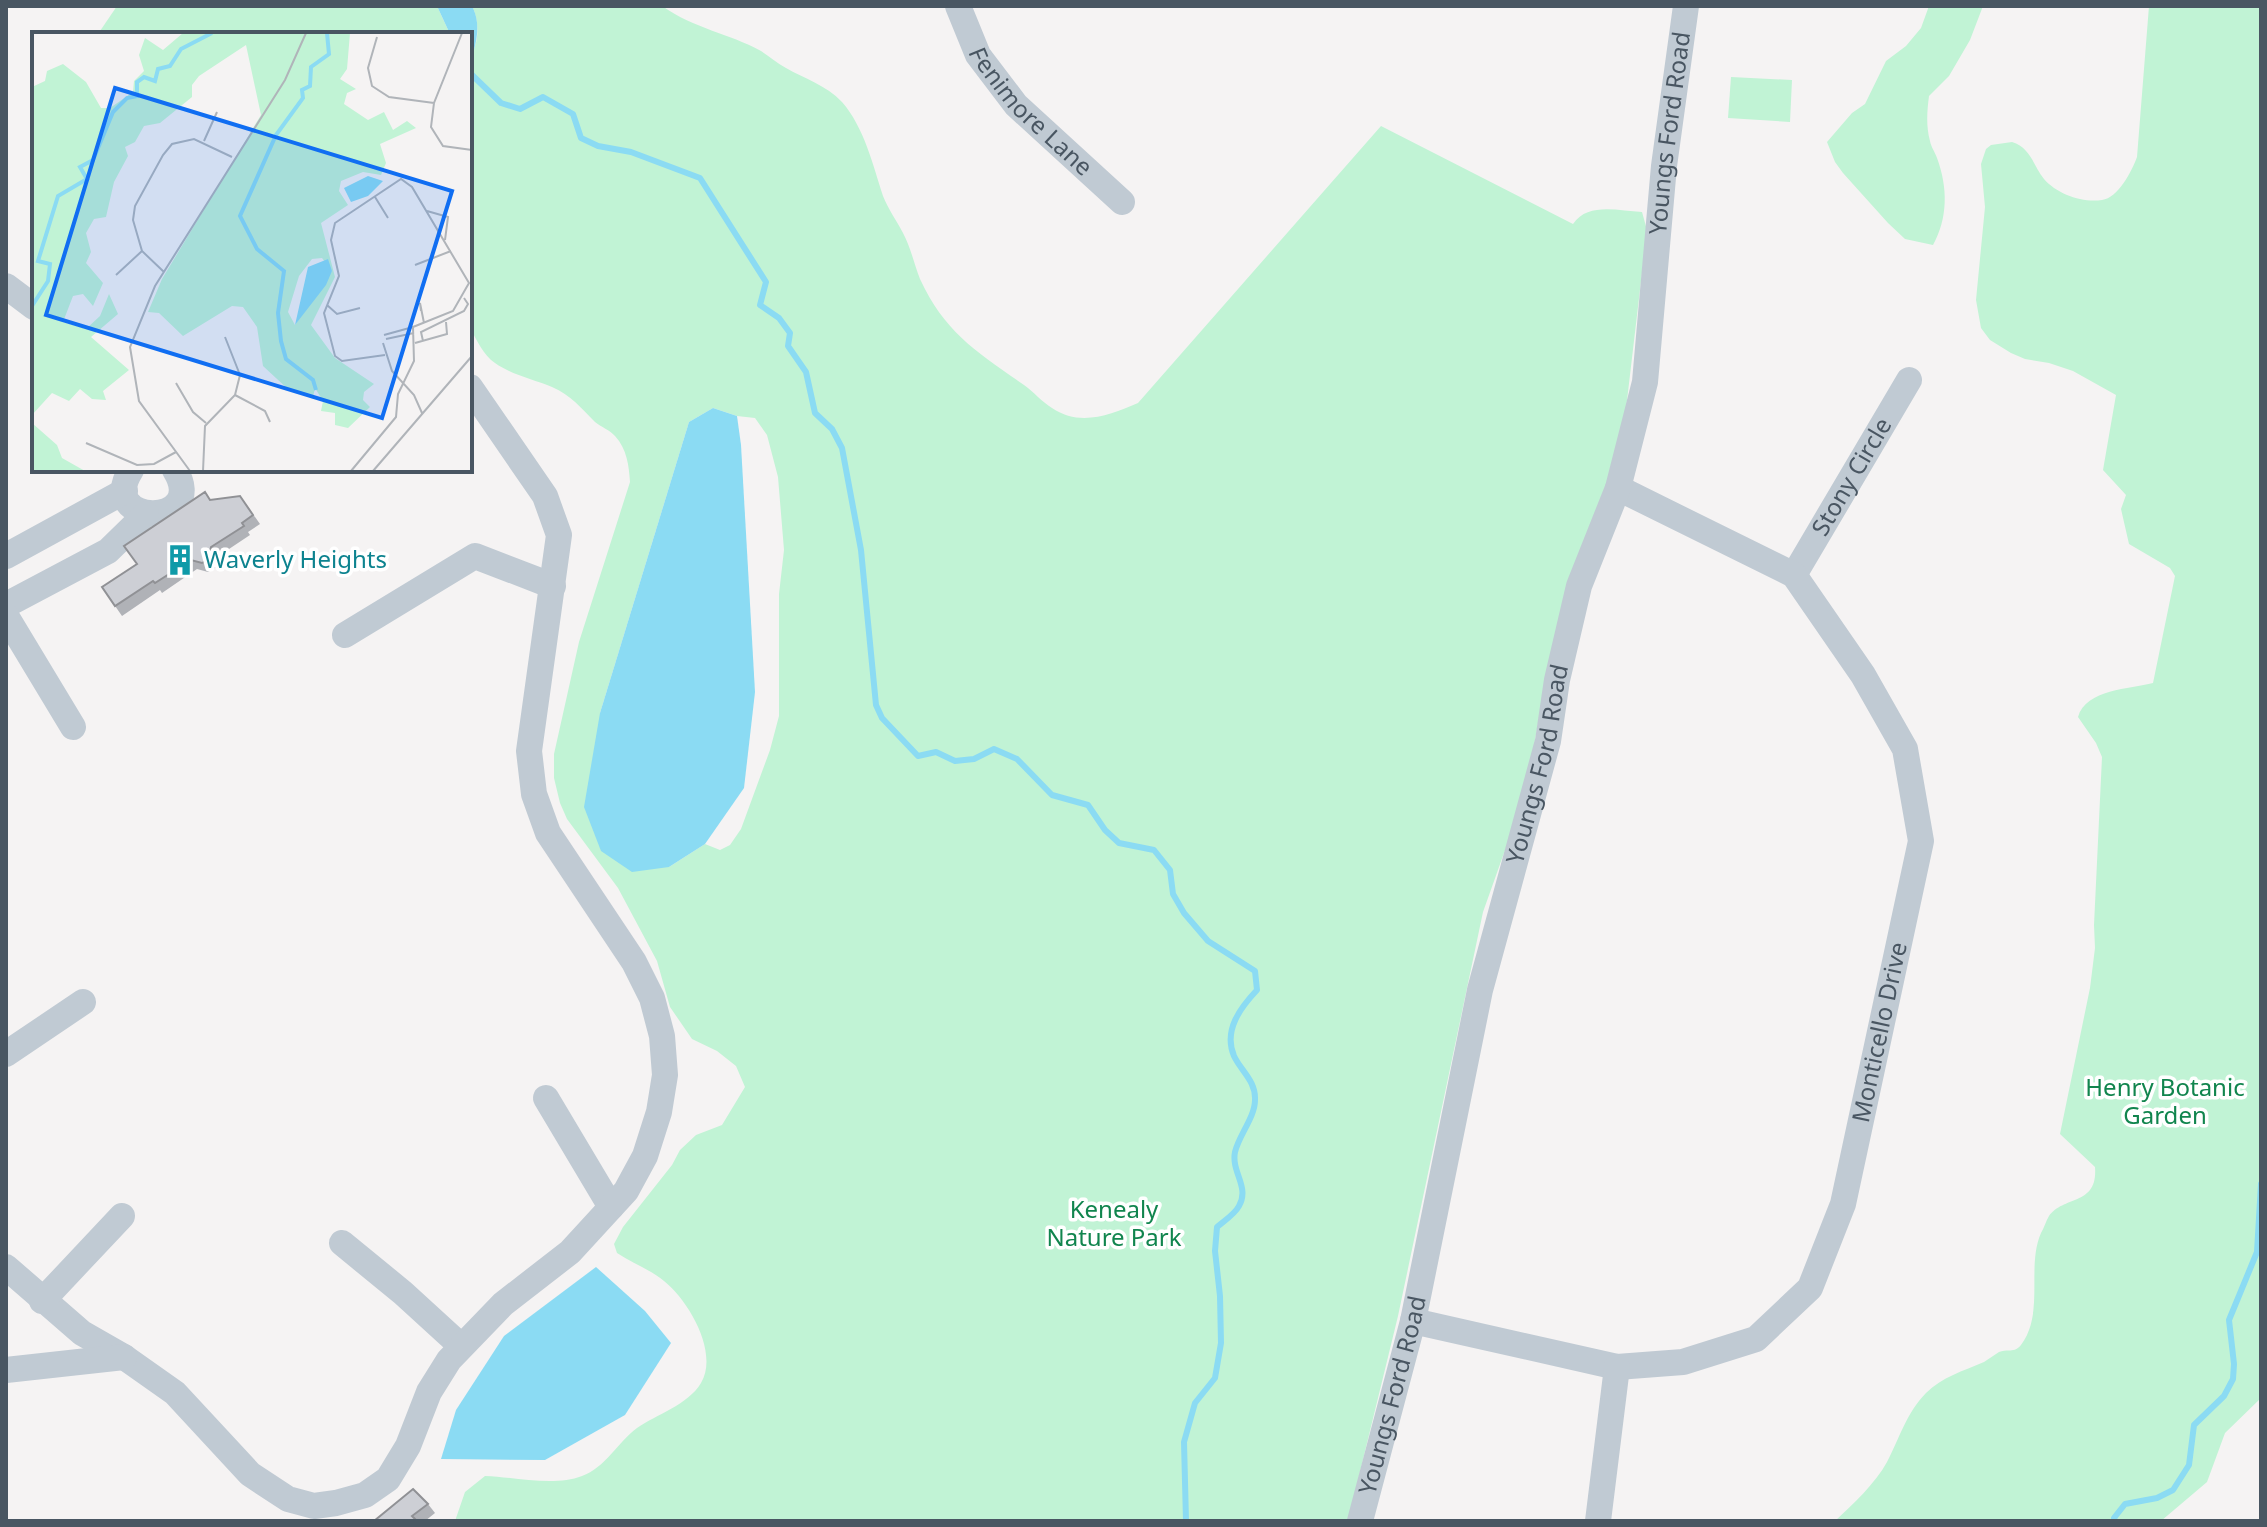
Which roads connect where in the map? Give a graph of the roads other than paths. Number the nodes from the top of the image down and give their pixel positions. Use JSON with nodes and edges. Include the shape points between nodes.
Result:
{"nodes":[{"id":1,"x":958,"y":6,"type":"edge"},
{"id":2,"x":1686,"y":6,"type":"edge"},
{"id":3,"x":1122,"y":202,"type":"dead end"},
{"id":4,"x":6,"y":286,"type":"edge"},
{"id":5,"x":32,"y":306,"type":"edge"},
{"id":6,"x":1909,"y":380,"type":"dead end"},
{"id":7,"x":472,"y":390,"type":"edge"},
{"id":8,"x":176,"y":472,"type":"edge"},
{"id":9,"x":128,"y":480,"type":"edge"},
{"id":10,"x":1618,"y":488,"type":"junction"},
{"id":11,"x":146,"y":514,"type":"junction"},
{"id":12,"x":6,"y":556,"type":"edge"},
{"id":13,"x":1794,"y":575,"type":"junction"},
{"id":14,"x":553,"y":586,"type":"junction"},
{"id":15,"x":8,"y":608,"type":"edge"},
{"id":16,"x":345,"y":635,"type":"dead end"},
{"id":17,"x":73,"y":727,"type":"dead end"},
{"id":18,"x":83,"y":1002,"type":"dead end"},
{"id":19,"x":6,"y":1054,"type":"edge"},
{"id":20,"x":546,"y":1098,"type":"dead end"},
{"id":21,"x":611,"y":1207,"type":"junction"},
{"id":22,"x":122,"y":1216,"type":"dead end"},
{"id":23,"x":342,"y":1243,"type":"dead end"},
{"id":24,"x":6,"y":1267,"type":"edge"},
{"id":25,"x":42,"y":1301,"type":"junction"},
{"id":26,"x":1413,"y":1321,"type":"junction"},
{"id":27,"x":461,"y":1346,"type":"junction"},
{"id":28,"x":124,"y":1357,"type":"junction"},
{"id":29,"x":1617,"y":1367,"type":"junction"},
{"id":30,"x":6,"y":1370,"type":"edge"},
{"id":31,"x":312,"y":1513,"type":"edge"},
{"id":32,"x":1360,"y":1521,"type":"edge"},
{"id":33,"x":1598,"y":1521,"type":"edge"}],
"edges":[{"from":1,"to":3,"type":"street","name":"Fenimore Lane","via":[[978,55],[1016,105]]},
{"from":2,"to":10,"type":"street","name":"Youngs Ford Road","via":[[1664,166],[1645,382]]},
{"from":4,"to":5,"type":"street"},
{"from":6,"to":13,"type":"street","name":"Stony Circle"},
{"from":7,"to":14,"type":"street","via":[[545,496],[559,535]]},
{"from":8,"to":11,"type":"street","via":[[181,488],[175,504],[162,514]]},
{"from":9,"to":11,"type":"street","via":[[132,506]]},
{"from":9,"to":12,"type":"street"},
{"from":10,"to":13,"type":"street","name":"Monticello Drive"},
{"from":10,"to":26,"type":"street","name":"Youngs Ford Road","via":[[1579,586],[1548,741],[1480,990]]},
{"from":11,"to":15,"type":"street","via":[[108,551]]},
{"from":13,"to":29,"type":"street","name":"Monticello Drive","via":[[1863,675],[1905,749],[1921,841],[1843,1204],[1810,1288],[1756,1339],[1683,1362]]},
{"from":14,"to":16,"type":"street","via":[[475,556]]},
{"from":14,"to":21,"type":"street","via":[[529,751],[534,794],[548,833],[634,962],[652,998],[662,1036],[665,1075],[659,1112],[645,1156]]},
{"from":15,"to":17,"type":"street"},
{"from":18,"to":19,"type":"street"},
{"from":20,"to":21,"type":"street"},
{"from":21,"to":27,"type":"street","via":[[570,1252],[503,1304]]},
{"from":22,"to":25,"type":"street"},
{"from":23,"to":27,"type":"street"},
{"from":24,"to":25,"type":"street"},
{"from":25,"to":28,"type":"street"},
{"from":26,"to":29,"type":"street","name":"Monticello Drive"},
{"from":26,"to":32,"type":"street","name":"Youngs Ford Road"},
{"from":27,"to":31,"type":"street","via":[[429,1392],[408,1446],[388,1479],[365,1495]]},
{"from":28,"to":30,"type":"street"},
{"from":28,"to":31,"type":"street","via":[[175,1393],[250,1474]]},
{"from":29,"to":33,"type":"street"}]}
